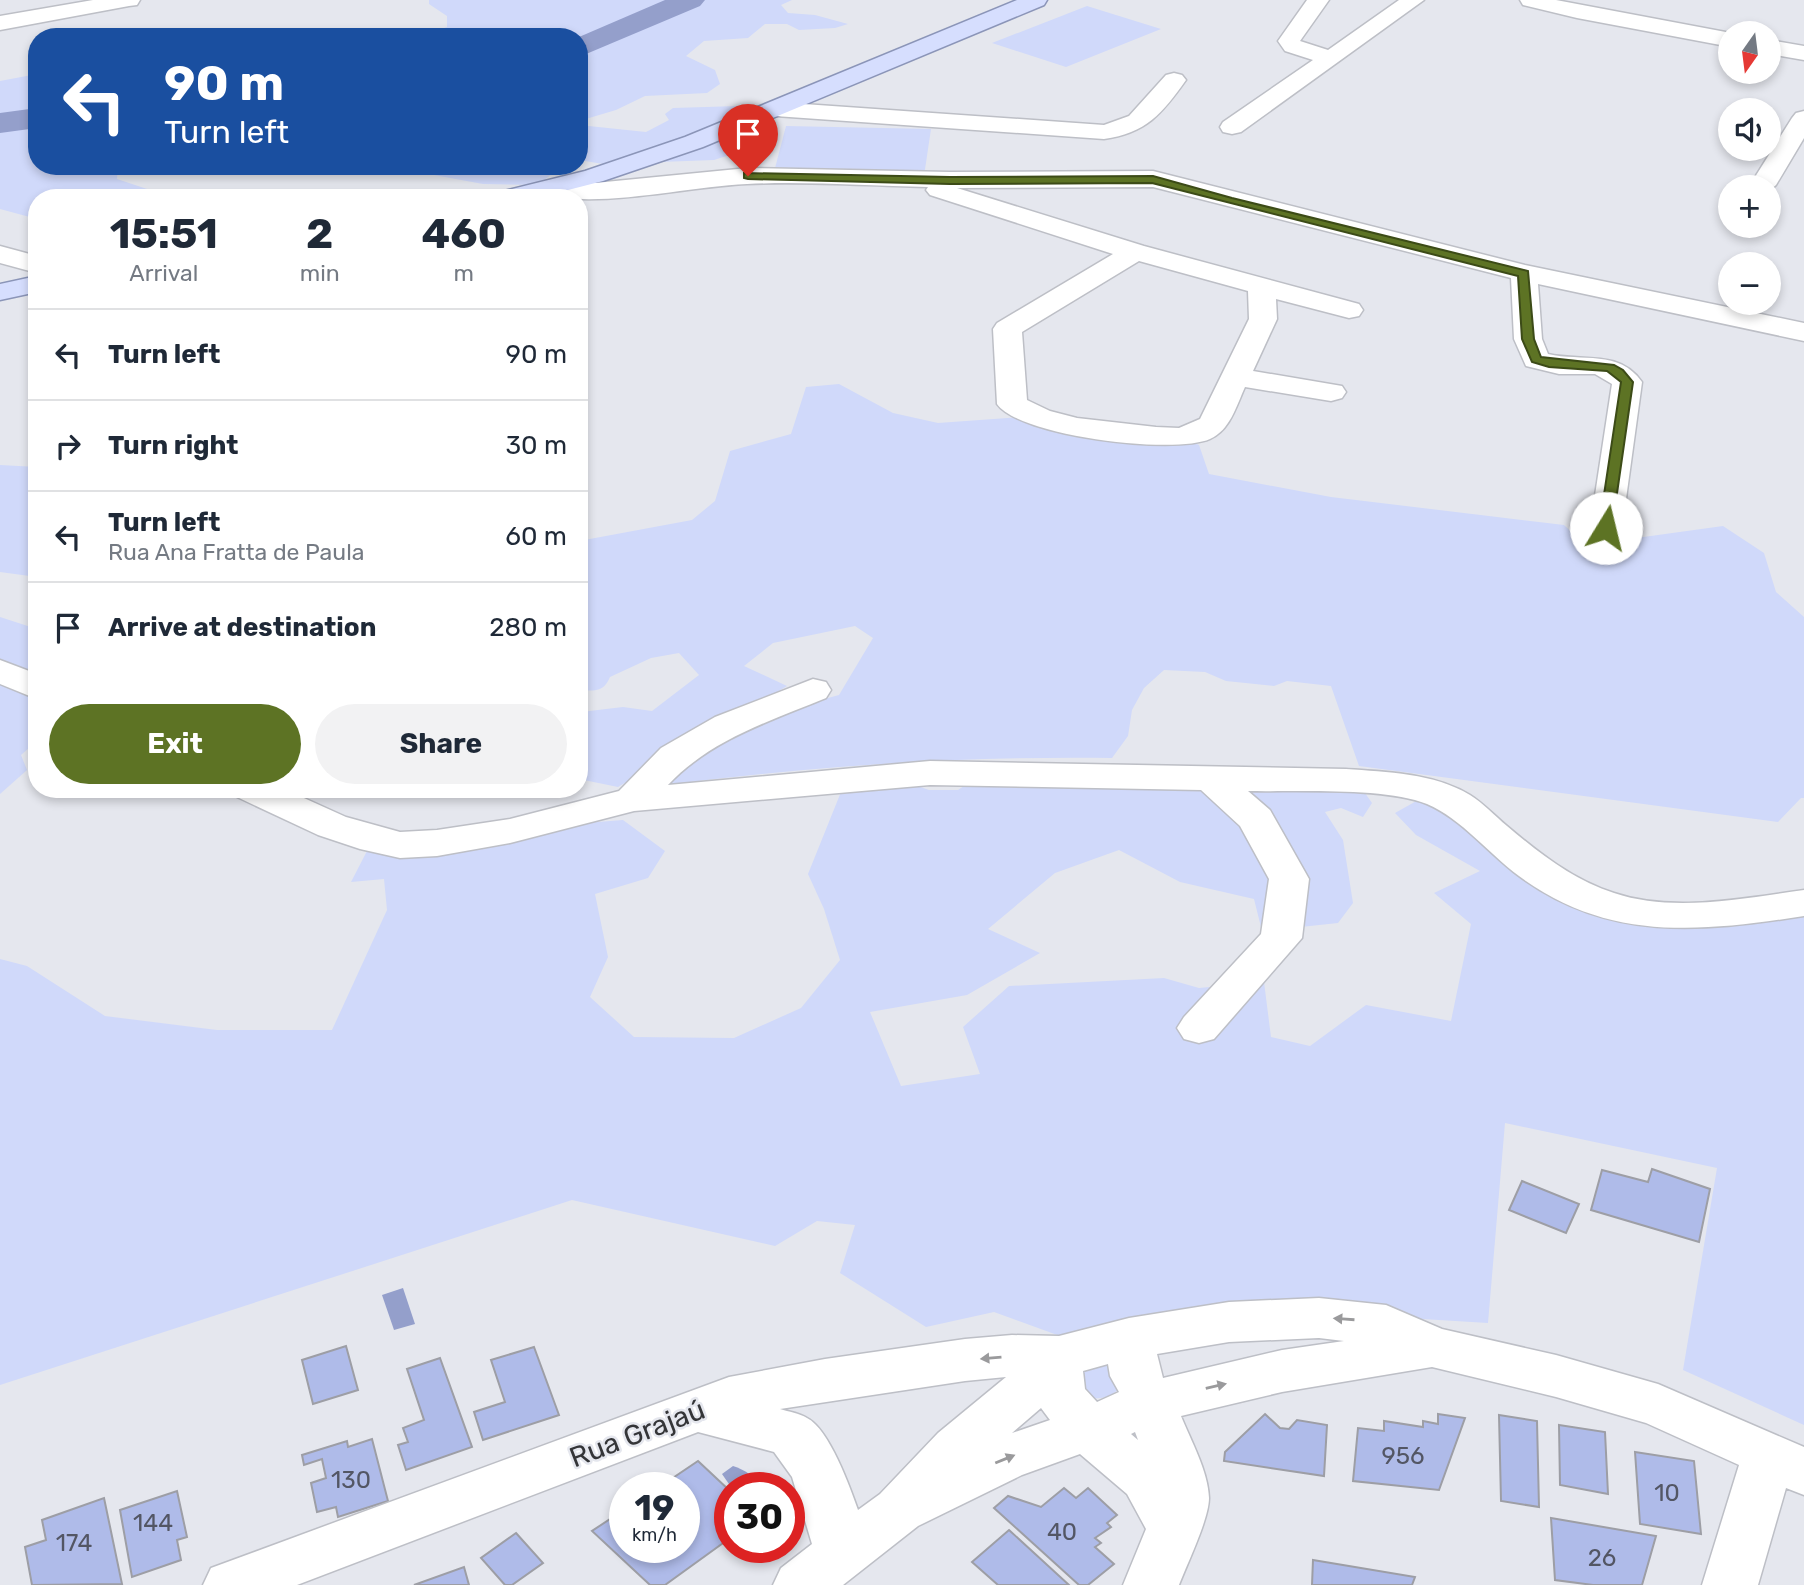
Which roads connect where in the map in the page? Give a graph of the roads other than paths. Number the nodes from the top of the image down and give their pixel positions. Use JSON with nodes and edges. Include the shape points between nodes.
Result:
{"nodes":[{"id":1,"x":129,"y":0,"type":"edge"},
{"id":2,"x":1035,"y":0,"type":"edge"},
{"id":3,"x":1318,"y":0,"type":"edge"},
{"id":4,"x":1413,"y":0,"type":"edge"},
{"id":5,"x":1531,"y":0,"type":"edge"},
{"id":6,"x":0,"y":23,"type":"edge"},
{"id":7,"x":1718,"y":38,"type":"edge"},
{"id":8,"x":1782,"y":49,"type":"edge"},
{"id":9,"x":1804,"y":53,"type":"edge"},
{"id":10,"x":1325,"y":62,"type":"junction"},
{"id":11,"x":1174,"y":80,"type":"dead end"},
{"id":12,"x":775,"y":109,"type":"junction"},
{"id":13,"x":1804,"y":118,"type":"edge"},
{"id":14,"x":1232,"y":127,"type":"dead end"},
{"id":15,"x":1769,"y":175,"type":"edge"},
{"id":16,"x":917,"y":180,"type":"junction"},
{"id":17,"x":950,"y":180,"type":"junction"},
{"id":18,"x":548,"y":189,"type":"edge"},
{"id":19,"x":588,"y":191,"type":"edge"},
{"id":20,"x":969,"y":200,"type":"junction"},
{"id":21,"x":1135,"y":252,"type":"junction"},
{"id":22,"x":0,"y":254,"type":"edge"},
{"id":23,"x":28,"y":262,"type":"edge"},
{"id":24,"x":1524,"y":274,"type":"junction"},
{"id":25,"x":28,"y":286,"type":"edge"},
{"id":26,"x":1262,"y":286,"type":"junction"},
{"id":27,"x":0,"y":292,"type":"edge"},
{"id":28,"x":1349,"y":310,"type":"dead end"},
{"id":29,"x":1804,"y":332,"type":"edge"},
{"id":30,"x":1236,"y":377,"type":"junction"},
{"id":31,"x":1331,"y":392,"type":"dead end"},
{"id":32,"x":1606,"y":528,"type":"dead end"},
{"id":33,"x":0,"y":671,"type":"edge"},
{"id":34,"x":28,"y":684,"type":"edge"},
{"id":35,"x":813,"y":690,"type":"dead end"},
{"id":36,"x":1212,"y":779,"type":"junction"},
{"id":37,"x":271,"y":798,"type":"edge"},
{"id":38,"x":633,"y":799,"type":"junction"},
{"id":39,"x":1804,"y":903,"type":"edge"},
{"id":40,"x":1199,"y":1028,"type":"dead end"},
{"id":41,"x":1129,"y":1338,"type":"junction"},
{"id":42,"x":1432,"y":1347,"type":"junction"},
{"id":43,"x":1059,"y":1357,"type":"junction"},
{"id":44,"x":825,"y":1380,"type":"junction"},
{"id":45,"x":1150,"y":1402,"type":"junction"},
{"id":46,"x":694,"y":1409,"type":"junction"},
{"id":47,"x":1088,"y":1429,"type":"junction"},
{"id":48,"x":791,"y":1434,"type":"junction"},
{"id":49,"x":1786,"y":1463,"type":"edge"},
{"id":50,"x":899,"y":1510,"type":"junction"},
{"id":51,"x":1174,"y":1528,"type":"junction"},
{"id":52,"x":821,"y":1569,"type":"edge"},
{"id":53,"x":232,"y":1585,"type":"edge"},
{"id":54,"x":1151,"y":1585,"type":"edge"},
{"id":55,"x":1730,"y":1585,"type":"edge"}],
"edges":[{"from":1,"to":6,"type":"street"},
{"from":2,"to":12,"type":"main road"},
{"from":3,"to":10,"type":"street","via":[[1289,41],[1322,55]]},
{"from":4,"to":10,"type":"street"},
{"from":5,"to":7,"type":"street"},
{"from":8,"to":9,"type":"street"},
{"from":10,"to":14,"type":"street"},
{"from":11,"to":12,"type":"street","via":[[1137,124],[1104,132]]},
{"from":12,"to":18,"type":"main road","via":[[634,164]]},
{"from":13,"to":15,"type":"street"},
{"from":16,"to":17,"type":"street"},
{"from":16,"to":19,"type":"street","via":[[748,176]]},
{"from":16,"to":20,"type":"street"},
{"from":17,"to":20,"type":"street"},
{"from":17,"to":24,"type":"street","via":[[1153,179]]},
{"from":20,"to":21,"type":"street"},
{"from":21,"to":26,"type":"street"},
{"from":21,"to":30,"type":"street","via":[[1007,328],[1012,404],[1077,428],[1179,437],[1213,424]]},
{"from":22,"to":23,"type":"street"},
{"from":24,"to":29,"type":"street"},
{"from":24,"to":32,"type":"street","via":[[1528,339],[1536,360],[1610,367],[1627,382]]},
{"from":25,"to":27,"type":"main road"},
{"from":26,"to":28,"type":"street"},
{"from":26,"to":30,"type":"street","via":[[1263,319]]},
{"from":30,"to":31,"type":"street"},
{"from":33,"to":34,"type":"street"},
{"from":35,"to":38,"type":"street","via":[[728,725],[674,757]]},
{"from":36,"to":38,"type":"street","via":[[930,773]]},
{"from":36,"to":39,"type":"street","via":[[1346,781],[1428,792],[1455,803],[1532,867],[1578,894],[1630,911],[1697,916]]},
{"from":36,"to":40,"type":"street","via":[[1256,819],[1289,879],[1281,938]]},
{"from":37,"to":38,"type":"street","via":[[332,826],[400,845],[510,831]]},
{"from":42,"to":41,"type":"street","one_way":true,"via":[[1386,1325],[1319,1318],[1228,1322]]},
{"from":41,"to":43,"type":"street"},
{"from":41,"to":45,"type":"street","via":[[1136,1376]]},
{"from":45,"to":42,"type":"street","one_way":true,"via":[[1282,1371]]},
{"from":42,"to":49,"type":"street","via":[[1658,1405]]},
{"from":43,"to":44,"type":"street","name":"Rua Grajaú","one_way":true,"via":[[965,1360]]},
{"from":43,"to":47,"type":"street","via":[[1061,1397]]},
{"from":43,"to":50,"type":"street","via":[[957,1449]]},
{"from":44,"to":46,"type":"street","name":"Rua Grajaú","via":[[767,1389]]},
{"from":44,"to":48,"type":"street"},
{"from":45,"to":47,"type":"street"},
{"from":45,"to":51,"type":"street","via":[[1182,1499]]},
{"from":46,"to":48,"type":"street"},
{"from":46,"to":53,"type":"street","name":"Rua Grajaú","via":[[557,1465]]},
{"from":50,"to":47,"type":"street","one_way":true,"via":[[1003,1459]]},
{"from":47,"to":51,"type":"street","via":[[1146,1478]]},
{"from":48,"to":52,"type":"street","via":[[820,1477],[831,1509]]},
{"from":49,"to":55,"type":"street"},
{"from":50,"to":52,"type":"street"},
{"from":51,"to":54,"type":"street"}]}
